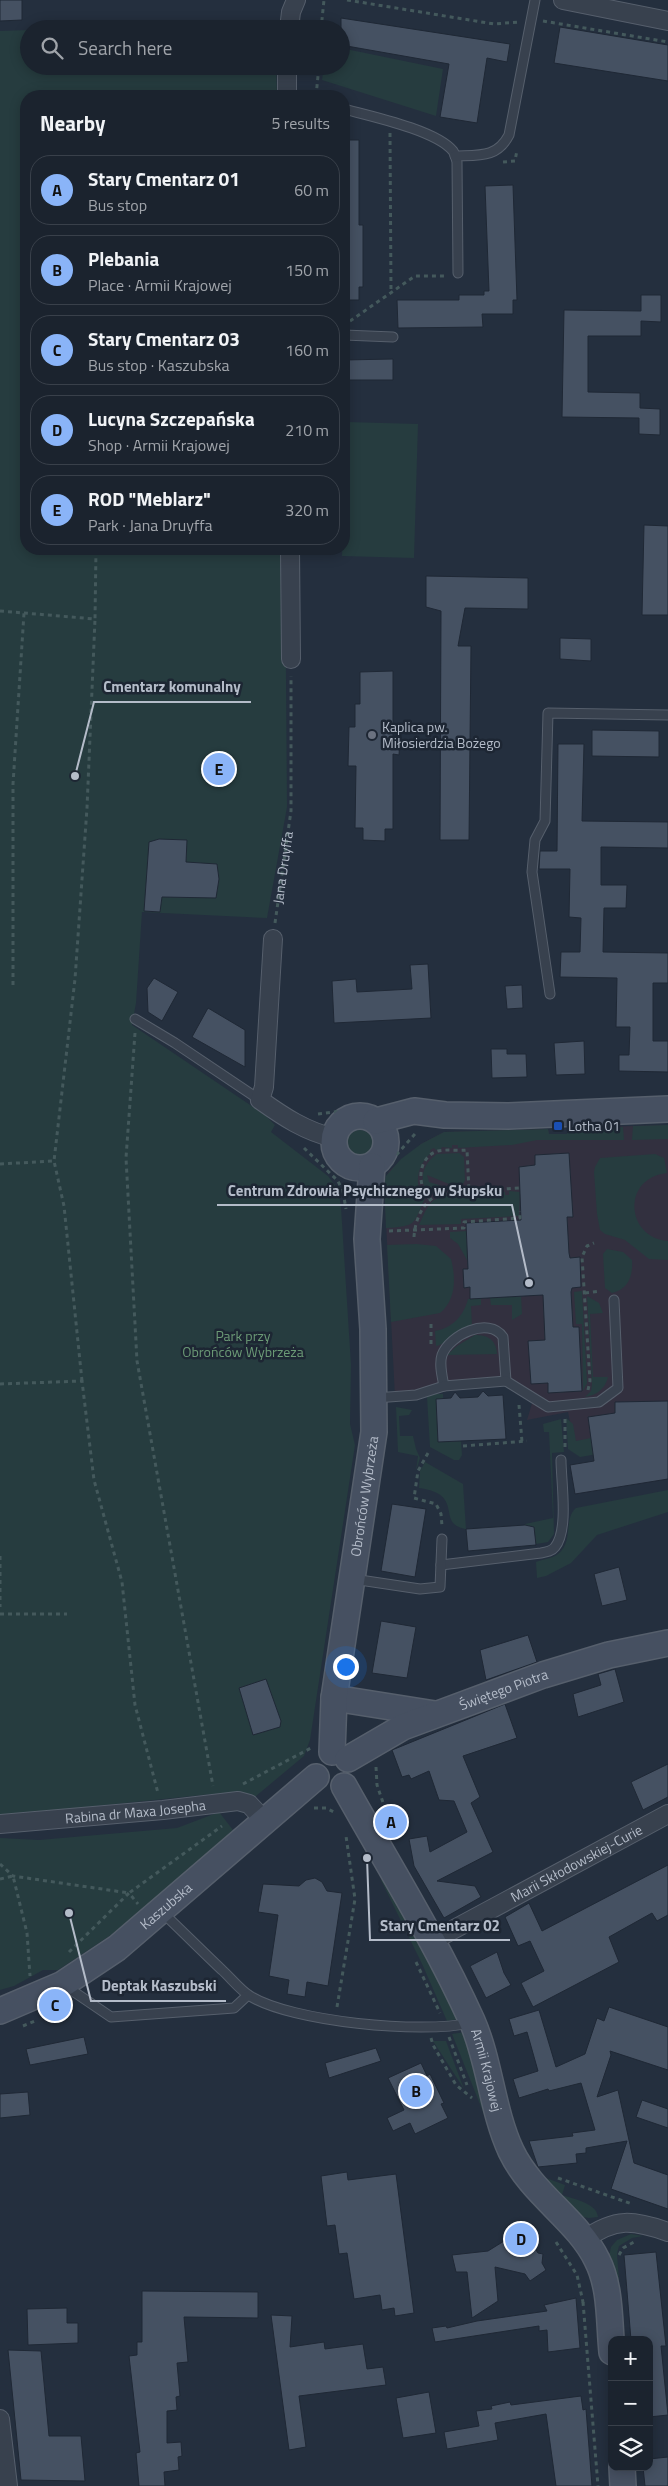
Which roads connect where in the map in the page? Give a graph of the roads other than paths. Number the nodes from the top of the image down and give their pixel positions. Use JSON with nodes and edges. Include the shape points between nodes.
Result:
{"nodes":[{"id":1,"x":296,"y":0,"type":"edge"},
{"id":2,"x":536,"y":0,"type":"edge"},
{"id":3,"x":563,"y":0,"type":"edge"},
{"id":4,"x":290,"y":20,"type":"edge"},
{"id":5,"x":668,"y":21,"type":"edge"},
{"id":6,"x":287,"y":75,"type":"edge"},
{"id":7,"x":287,"y":90,"type":"edge"},
{"id":8,"x":350,"y":111,"type":"edge"},
{"id":9,"x":455,"y":156,"type":"junction"},
{"id":10,"x":458,"y":273,"type":"dead end"},
{"id":11,"x":350,"y":335,"type":"edge"},
{"id":12,"x":392,"y":337,"type":"dead end"},
{"id":13,"x":290,"y":555,"type":"edge"},
{"id":14,"x":291,"y":659,"type":"road end"},
{"id":15,"x":668,"y":715,"type":"edge"},
{"id":16,"x":273,"y":939,"type":"road end"},
{"id":17,"x":550,"y":994,"type":"dead end"},
{"id":18,"x":135,"y":1022,"type":"road end"},
{"id":19,"x":260,"y":1100,"type":"junction"},
{"id":20,"x":668,"y":1109,"type":"edge"},
{"id":21,"x":381,"y":1130,"type":"junction"},
{"id":22,"x":334,"y":1138,"type":"junction"},
{"id":23,"x":361,"y":1166,"type":"junction"},
{"id":24,"x":614,"y":1300,"type":"dead end"},
{"id":25,"x":506,"y":1381,"type":"junction"},
{"id":26,"x":444,"y":1386,"type":"junction"},
{"id":27,"x":375,"y":1398,"type":"junction"},
{"id":28,"x":560,"y":1460,"type":"road end"},
{"id":29,"x":442,"y":1539,"type":"road end"},
{"id":30,"x":441,"y":1565,"type":"junction"},
{"id":31,"x":352,"y":1579,"type":"junction"},
{"id":32,"x":668,"y":1643,"type":"edge"},
{"id":33,"x":334,"y":1698,"type":"junction"},
{"id":34,"x":436,"y":1714,"type":"junction"},
{"id":35,"x":340,"y":1755,"type":"junction"},
{"id":36,"x":316,"y":1777,"type":"junction"},
{"id":37,"x":344,"y":1786,"type":"junction"},
{"id":38,"x":668,"y":1814,"type":"edge"},
{"id":39,"x":264,"y":1820,"type":"junction"},
{"id":40,"x":0,"y":1824,"type":"edge"},
{"id":41,"x":156,"y":1914,"type":"junction"},
{"id":42,"x":423,"y":1950,"type":"junction"},
{"id":43,"x":63,"y":1984,"type":"junction"},
{"id":44,"x":248,"y":1995,"type":"junction"},
{"id":45,"x":0,"y":2011,"type":"edge"},
{"id":46,"x":473,"y":2022,"type":"junction"},
{"id":47,"x":668,"y":2232,"type":"edge"},
{"id":48,"x":584,"y":2240,"type":"junction"},
{"id":49,"x":610,"y":2336,"type":"edge"},
{"id":50,"x":0,"y":2419,"type":"edge"},
{"id":51,"x":622,"y":2471,"type":"edge"},
{"id":52,"x":8,"y":2486,"type":"edge"},
{"id":53,"x":623,"y":2486,"type":"edge"}],
"edges":[{"from":1,"to":4,"type":"street"},
{"from":2,"to":9,"type":"lane","via":[[504,146],[493,152]]},
{"from":3,"to":5,"type":"street"},
{"from":6,"to":7,"type":"street"},
{"from":8,"to":9,"type":"lane","via":[[392,122],[445,144]]},
{"from":9,"to":10,"type":"lane"},
{"from":11,"to":12,"type":"lane"},
{"from":13,"to":14,"type":"street"},
{"from":15,"to":17,"type":"lane","via":[[548,713],[545,821],[535,840],[532,872]]},
{"from":16,"to":19,"type":"street","via":[[264,1087]]},
{"from":18,"to":19,"type":"lane","via":[[175,1042]]},
{"from":19,"to":22,"type":"street","via":[[291,1122]]},
{"from":20,"to":21,"type":"street","via":[[445,1116]]},
{"from":21,"to":22,"type":"street","via":[[359,1116],[342,1122]]},
{"from":21,"to":23,"type":"street","via":[[383,1154]]},
{"from":22,"to":23,"type":"street","via":[[337,1155]]},
{"from":23,"to":27,"type":"street","name":"Obrońców Wybrzeża","via":[[374,1235]]},
{"from":24,"to":25,"type":"lane","via":[[618,1388],[599,1402],[548,1407]]},
{"from":25,"to":26,"type":"lane"},
{"from":25,"to":26,"type":"lane","via":[[503,1338],[499,1332],[487,1327],[463,1335],[446,1348],[442,1356]]},
{"from":26,"to":27,"type":"lane","via":[[416,1395]]},
{"from":27,"to":31,"type":"street","name":"Obrońców Wybrzeża","via":[[367,1490]]},
{"from":28,"to":30,"type":"lane","via":[[563,1521],[560,1539],[552,1550]]},
{"from":29,"to":30,"type":"lane"},
{"from":30,"to":31,"type":"lane","via":[[440,1587],[411,1588]]},
{"from":31,"to":33,"type":"street","name":"Obrońców Wybrzeża"},
{"from":32,"to":34,"type":"street","name":"Świętego Piotra","via":[[543,1674]]},
{"from":33,"to":34,"type":"street"},
{"from":33,"to":35,"type":"street","name":"Obrońców Wybrzeża"},
{"from":34,"to":35,"type":"street","name":"Świętego Piotra"},
{"from":35,"to":36,"type":"street","via":[[323,1755],[316,1763]]},
{"from":35,"to":37,"type":"street","via":[[350,1764],[351,1776]]},
{"from":36,"to":37,"type":"street","via":[[325,1787]]},
{"from":36,"to":39,"type":"street","name":"Kaszubska"},
{"from":37,"to":42,"type":"street","name":"Armii Krajowej"},
{"from":38,"to":42,"type":"street","name":"Marii Skłodowskiej-Curie"},
{"from":39,"to":40,"type":"street","name":"Rabina dr Maxa Josepha","via":[[249,1804],[238,1801]]},
{"from":39,"to":41,"type":"street","name":"Kaszubska"},
{"from":41,"to":43,"type":"street","name":"Kaszubska","via":[[117,1948]]},
{"from":41,"to":44,"type":"lane"},
{"from":42,"to":46,"type":"street","name":"Armii Krajowej"},
{"from":43,"to":44,"type":"lane","via":[[111,2017],[234,2008]]},
{"from":43,"to":45,"type":"street","name":"Kaszubska"},
{"from":44,"to":46,"type":"lane","via":[[269,2006],[334,2020],[430,2028]]},
{"from":46,"to":48,"type":"street","name":"Armii Krajowej","via":[[503,2129],[517,2162],[539,2193]]},
{"from":47,"to":48,"type":"street","via":[[623,2222],[608,2226]]},
{"from":48,"to":49,"type":"street","name":"Armii Krajowej","via":[[598,2261],[604,2278]]},
{"from":50,"to":52,"type":"street"},
{"from":51,"to":53,"type":"street"}]}
